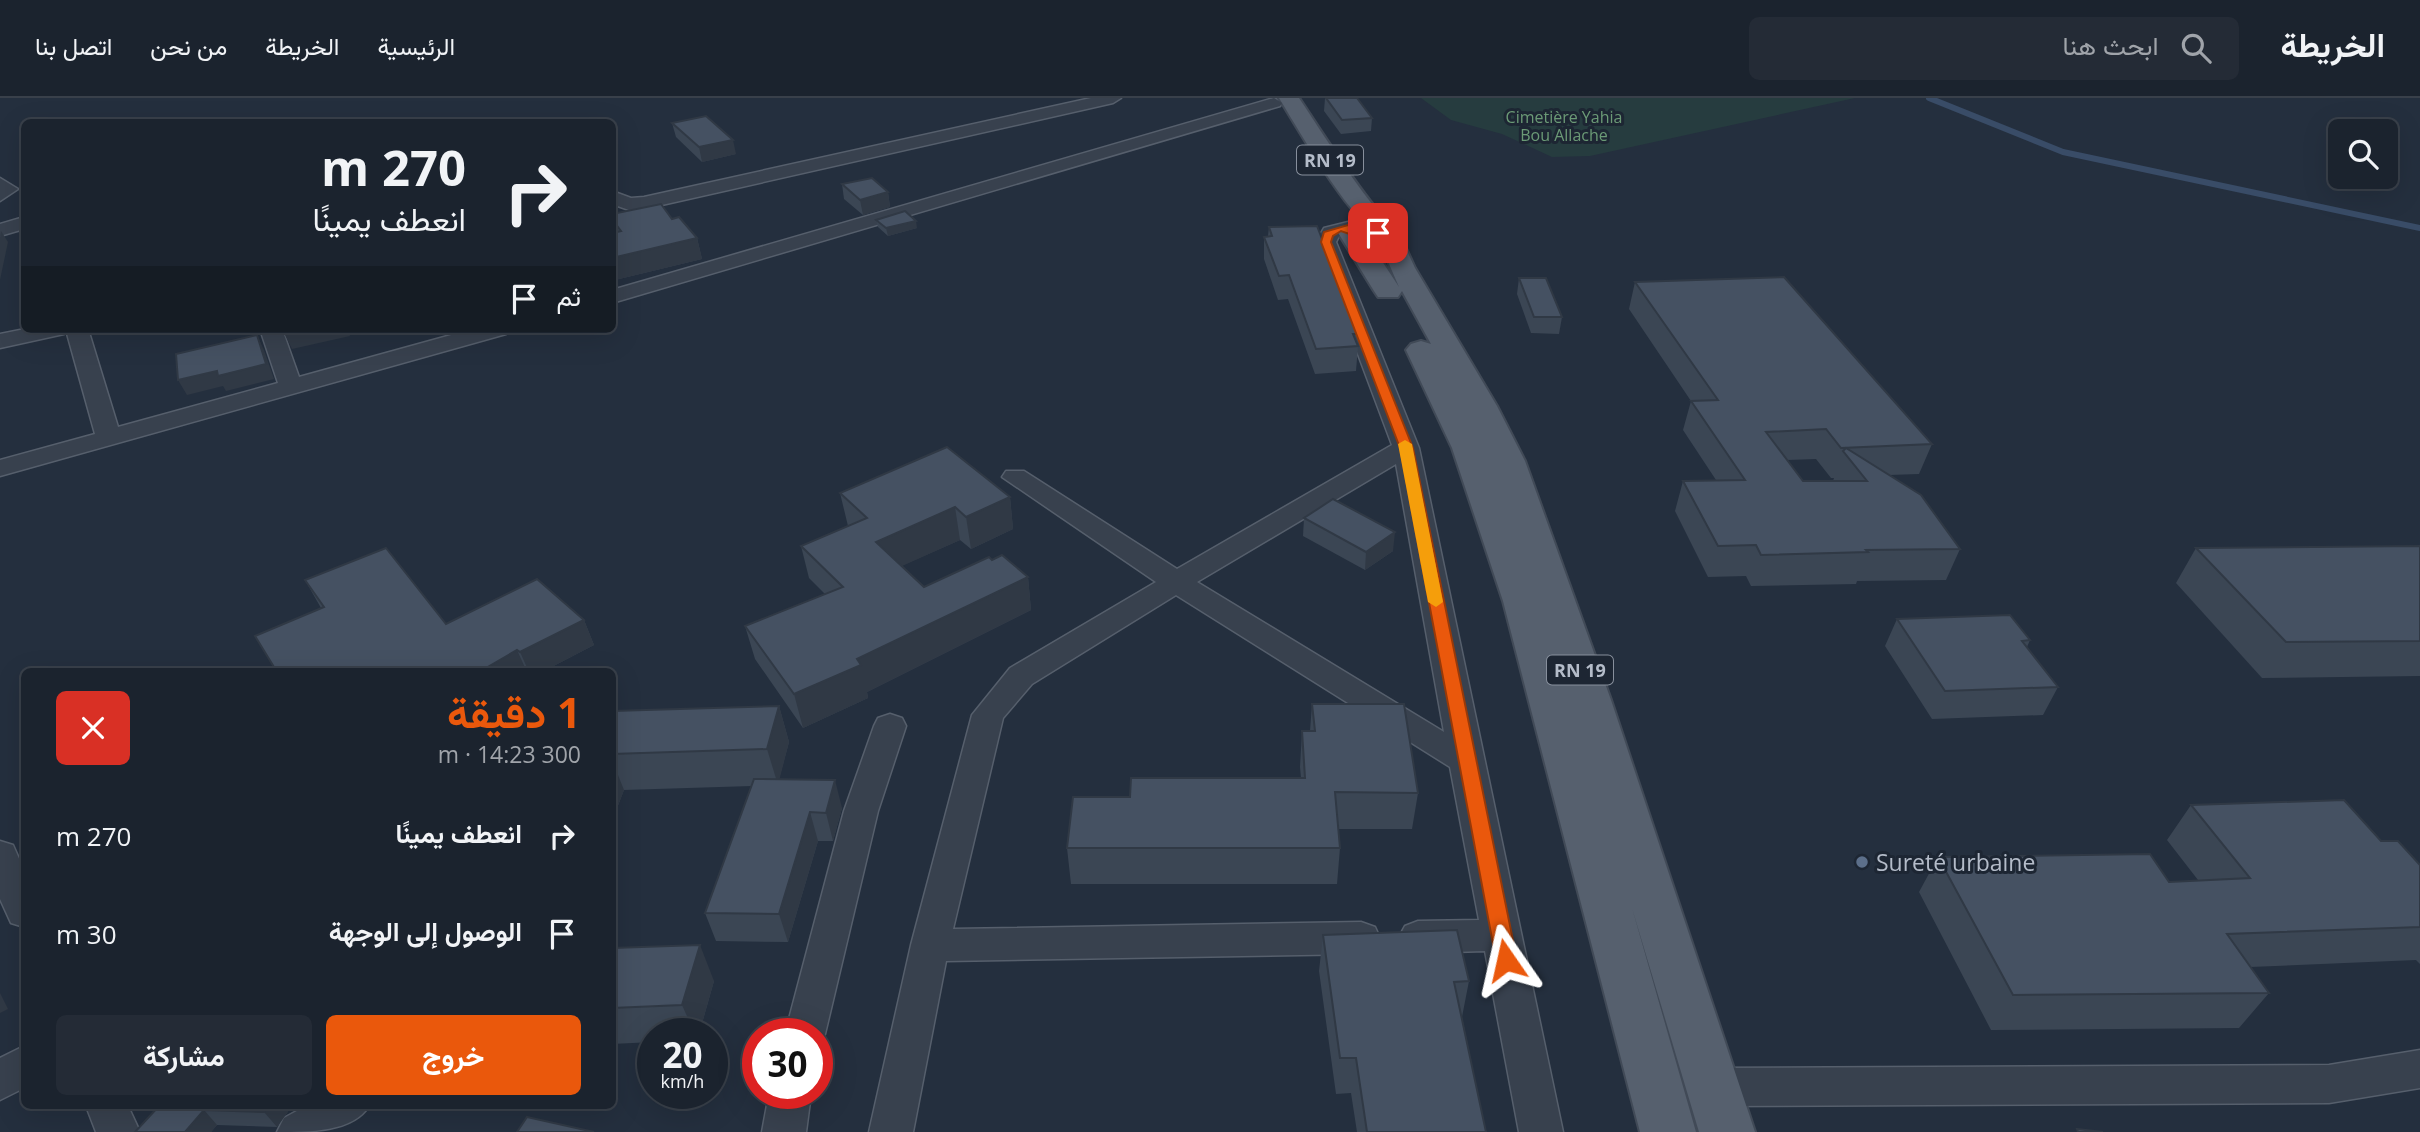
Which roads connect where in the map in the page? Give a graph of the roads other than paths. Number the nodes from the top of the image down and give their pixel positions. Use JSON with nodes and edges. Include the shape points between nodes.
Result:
{"nodes":[{"id":1,"x":1113,"y":98,"type":"edge"},
{"id":2,"x":1278,"y":100,"type":"edge"},
{"id":3,"x":0,"y":184,"type":"edge"},
{"id":4,"x":0,"y":194,"type":"edge"},
{"id":5,"x":616,"y":199,"type":"edge"},
{"id":6,"x":21,"y":224,"type":"edge"},
{"id":7,"x":1361,"y":226,"type":"junction"},
{"id":8,"x":21,"y":230,"type":"edge"},
{"id":9,"x":0,"y":232,"type":"edge"},
{"id":10,"x":616,"y":296,"type":"edge"},
{"id":11,"x":37,"y":333,"type":"edge"},
{"id":12,"x":78,"y":333,"type":"edge"},
{"id":13,"x":272,"y":333,"type":"edge"},
{"id":14,"x":484,"y":333,"type":"edge"},
{"id":15,"x":0,"y":341,"type":"edge"},
{"id":16,"x":291,"y":387,"type":"junction"},
{"id":17,"x":109,"y":438,"type":"junction"},
{"id":18,"x":1406,"y":448,"type":"junction"},
{"id":19,"x":0,"y":468,"type":"edge"},
{"id":20,"x":1015,"y":477,"type":"dead end"},
{"id":21,"x":1176,"y":582,"type":"junction"},
{"id":22,"x":890,"y":726,"type":"dead end"},
{"id":23,"x":1466,"y":761,"type":"junction"},
{"id":24,"x":0,"y":855,"type":"edge"},
{"id":25,"x":21,"y":905,"type":"edge"},
{"id":26,"x":1501,"y":935,"type":"junction"},
{"id":27,"x":930,"y":945,"type":"junction"},
{"id":28,"x":809,"y":1018,"type":"edge"},
{"id":29,"x":21,"y":1067,"type":"edge"},
{"id":30,"x":2420,"y":1069,"type":"edge"},
{"id":31,"x":0,"y":1081,"type":"edge"},
{"id":32,"x":108,"y":1109,"type":"edge"},
{"id":33,"x":342,"y":1109,"type":"edge"},
{"id":34,"x":787,"y":1109,"type":"edge"},
{"id":35,"x":1720,"y":1109,"type":"edge"},
{"id":36,"x":1662,"y":1111,"type":"edge"},
{"id":37,"x":118,"y":1132,"type":"edge"},
{"id":38,"x":299,"y":1132,"type":"edge"},
{"id":39,"x":783,"y":1132,"type":"edge"},
{"id":40,"x":891,"y":1132,"type":"edge"},
{"id":41,"x":1542,"y":1132,"type":"edge"}],
"edges":[{"from":1,"to":5,"type":"street","via":[[644,203]]},
{"from":2,"to":7,"type":"main road","number":"RN 19","via":[[1356,199]]},
{"from":2,"to":10,"type":"street"},
{"from":3,"to":4,"type":"street","via":[[9,189]]},
{"from":6,"to":9,"type":"street"},
{"from":7,"to":18,"type":"street","via":[[1331,232],[1326,242]]},
{"from":7,"to":35,"type":"main road","number":"RN 19","via":[[1402,268],[1508,461],[1590,700]]},
{"from":7,"to":36,"type":"main road","number":"RN 19","via":[[1377,271],[1437,378],[1488,491],[1547,684]]},
{"from":8,"to":9,"type":"street"},
{"from":11,"to":15,"type":"street"},
{"from":12,"to":17,"type":"street"},
{"from":13,"to":16,"type":"street"},
{"from":14,"to":16,"type":"street"},
{"from":16,"to":17,"type":"street"},
{"from":17,"to":19,"type":"street"},
{"from":18,"to":21,"type":"street"},
{"from":18,"to":23,"type":"street"},
{"from":20,"to":21,"type":"street"},
{"from":21,"to":23,"type":"street"},
{"from":21,"to":27,"type":"street","via":[[1021,676],[988,715]]},
{"from":22,"to":28,"type":"street","via":[[862,811]]},
{"from":23,"to":26,"type":"street"},
{"from":24,"to":25,"type":"street"},
{"from":26,"to":27,"type":"street"},
{"from":26,"to":41,"type":"street"},
{"from":27,"to":40,"type":"street"},
{"from":29,"to":31,"type":"street"},
{"from":30,"to":35,"type":"street","via":[[2329,1084]]},
{"from":32,"to":37,"type":"street"},
{"from":33,"to":38,"type":"street"},
{"from":34,"to":39,"type":"street"},
{"from":35,"to":36,"type":"main road"}]}
